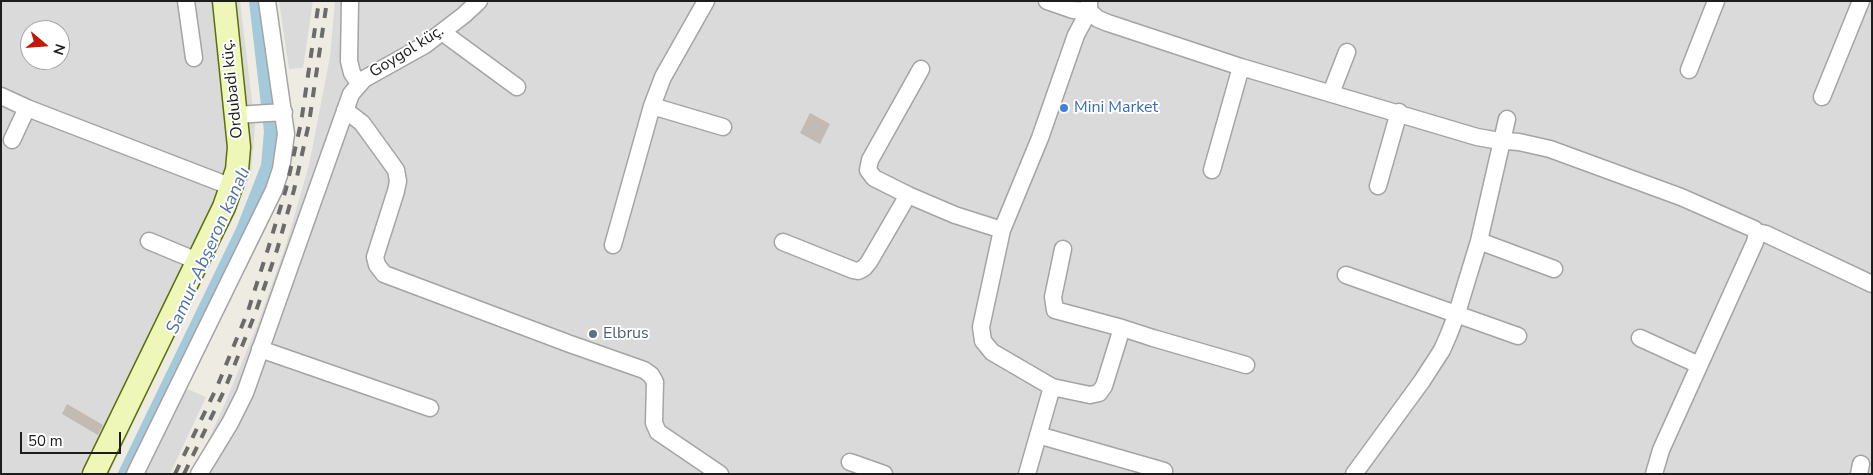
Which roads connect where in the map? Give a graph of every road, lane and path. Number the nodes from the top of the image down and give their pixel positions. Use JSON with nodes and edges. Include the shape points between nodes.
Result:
{"nodes":[{"id":1,"x":186,"y":1,"type":"edge"},
{"id":2,"x":224,"y":1,"type":"edge"},
{"id":3,"x":267,"y":1,"type":"edge"},
{"id":4,"x":350,"y":1,"type":"edge"},
{"id":5,"x":479,"y":1,"type":"edge"},
{"id":6,"x":706,"y":1,"type":"edge"},
{"id":7,"x":1047,"y":1,"type":"edge"},
{"id":8,"x":1716,"y":1,"type":"edge"},
{"id":9,"x":1862,"y":1,"type":"edge"},
{"id":10,"x":1089,"y":6,"type":"edge"},
{"id":11,"x":442,"y":32,"type":"junction"},
{"id":12,"x":1347,"y":52,"type":"dead end"},
{"id":13,"x":194,"y":58,"type":"dead end"},
{"id":14,"x":1241,"y":67,"type":"junction"},
{"id":15,"x":921,"y":69,"type":"dead end"},
{"id":16,"x":1689,"y":70,"type":"dead end"},
{"id":17,"x":359,"y":84,"type":"junction"},
{"id":18,"x":516,"y":87,"type":"dead end"},
{"id":19,"x":1331,"y":93,"type":"junction"},
{"id":20,"x":1,"y":96,"type":"edge"},
{"id":21,"x":1822,"y":97,"type":"dead end"},
{"id":22,"x":652,"y":106,"type":"junction"},
{"id":23,"x":26,"y":108,"type":"junction"},
{"id":24,"x":344,"y":110,"type":"junction"},
{"id":25,"x":284,"y":112,"type":"junction"},
{"id":26,"x":1398,"y":112,"type":"junction"},
{"id":27,"x":236,"y":115,"type":"junction"},
{"id":28,"x":1507,"y":119,"type":"dead end"},
{"id":29,"x":723,"y":127,"type":"dead end"},
{"id":30,"x":12,"y":140,"type":"dead end"},
{"id":31,"x":1503,"y":141,"type":"junction"},
{"id":32,"x":1212,"y":170,"type":"dead end"},
{"id":33,"x":1378,"y":186,"type":"dead end"},
{"id":34,"x":232,"y":187,"type":"junction"},
{"id":35,"x":908,"y":195,"type":"junction"},
{"id":36,"x":1002,"y":230,"type":"junction"},
{"id":37,"x":1757,"y":232,"type":"junction"},
{"id":38,"x":1478,"y":241,"type":"junction"},
{"id":39,"x":149,"y":242,"type":"dead end"},
{"id":40,"x":783,"y":242,"type":"dead end"},
{"id":41,"x":614,"y":244,"type":"dead end"},
{"id":42,"x":1063,"y":249,"type":"dead end"},
{"id":43,"x":197,"y":261,"type":"junction"},
{"id":44,"x":1554,"y":269,"type":"dead end"},
{"id":45,"x":1346,"y":275,"type":"dead end"},
{"id":46,"x":1872,"y":284,"type":"edge"},
{"id":47,"x":1457,"y":313,"type":"junction"},
{"id":48,"x":1122,"y":328,"type":"junction"},
{"id":49,"x":1518,"y":336,"type":"dead end"},
{"id":50,"x":1640,"y":338,"type":"dead end"},
{"id":51,"x":260,"y":349,"type":"junction"},
{"id":52,"x":1246,"y":365,"type":"dead end"},
{"id":53,"x":1699,"y":366,"type":"junction"},
{"id":54,"x":1052,"y":387,"type":"junction"},
{"id":55,"x":430,"y":408,"type":"dead end"},
{"id":56,"x":1038,"y":435,"type":"junction"},
{"id":57,"x":850,"y":462,"type":"dead end"},
{"id":58,"x":1164,"y":471,"type":"dead end"},
{"id":59,"x":94,"y":474,"type":"edge"},
{"id":60,"x":135,"y":474,"type":"edge"},
{"id":61,"x":199,"y":474,"type":"edge"},
{"id":62,"x":720,"y":474,"type":"edge"},
{"id":63,"x":884,"y":474,"type":"edge"},
{"id":64,"x":1027,"y":474,"type":"edge"},
{"id":65,"x":1354,"y":474,"type":"edge"},
{"id":66,"x":1654,"y":474,"type":"edge"}],
"edges":[{"from":1,"to":13,"type":"street"},
{"from":2,"to":27,"type":"street","name":"Ordubadi küç."},
{"from":3,"to":25,"type":"street"},
{"from":4,"to":17,"type":"street","via":[[349,61]]},
{"from":5,"to":11,"type":"street","name":"Goygol küç."},
{"from":6,"to":22,"type":"street","via":[[670,62]]},
{"from":7,"to":10,"type":"street","via":[[1073,10]]},
{"from":8,"to":16,"type":"street"},
{"from":9,"to":21,"type":"street"},
{"from":10,"to":14,"type":"street","via":[[1093,15],[1108,23]]},
{"from":10,"to":36,"type":"street"},
{"from":11,"to":17,"type":"street","name":"Goygol küç.","via":[[426,45]]},
{"from":11,"to":18,"type":"street"},
{"from":12,"to":19,"type":"street"},
{"from":14,"to":19,"type":"street"},
{"from":14,"to":32,"type":"street"},
{"from":15,"to":35,"type":"street","via":[[870,160],[868,170],[874,178]]},
{"from":17,"to":24,"type":"street"},
{"from":19,"to":26,"type":"street"},
{"from":20,"to":23,"type":"street"},
{"from":22,"to":29,"type":"street"},
{"from":22,"to":41,"type":"street"},
{"from":23,"to":30,"type":"street"},
{"from":23,"to":34,"type":"street"},
{"from":24,"to":51,"type":"street"},
{"from":24,"to":62,"type":"street","via":[[362,123],[396,170],[396,191],[375,257],[384,274],[644,370],[655,382],[654,423],[658,432]]},
{"from":25,"to":27,"type":"street"},
{"from":25,"to":60,"type":"street","via":[[286,134],[274,190]]},
{"from":26,"to":31,"type":"street","via":[[1477,137]]},
{"from":26,"to":33,"type":"street"},
{"from":27,"to":34,"type":"street","name":"Ordubadi küç.","via":[[239,159]]},
{"from":28,"to":31,"type":"street"},
{"from":31,"to":37,"type":"street","via":[[1550,149],[1681,197],[1751,226]]},
{"from":31,"to":38,"type":"street"},
{"from":34,"to":43,"type":"street","name":"Ordubadi küç."},
{"from":35,"to":36,"type":"street","via":[[938,209]]},
{"from":35,"to":40,"type":"street","via":[[870,262],[858,271]]},
{"from":36,"to":54,"type":"street","via":[[981,327],[983,341],[992,352]]},
{"from":37,"to":46,"type":"street"},
{"from":37,"to":53,"type":"street"},
{"from":38,"to":44,"type":"street"},
{"from":38,"to":47,"type":"street"},
{"from":39,"to":43,"type":"street"},
{"from":42,"to":48,"type":"street","via":[[1053,297],[1055,310]]},
{"from":43,"to":59,"type":"street","name":"Ordubadi küç."},
{"from":45,"to":47,"type":"street"},
{"from":47,"to":49,"type":"street"},
{"from":47,"to":65,"type":"street","via":[[1442,350]]},
{"from":48,"to":52,"type":"street"},
{"from":48,"to":54,"type":"street","via":[[1099,393],[1090,395]]},
{"from":50,"to":53,"type":"street"},
{"from":51,"to":55,"type":"street"},
{"from":51,"to":61,"type":"street","via":[[239,407]]},
{"from":53,"to":66,"type":"street","via":[[1661,450]]},
{"from":54,"to":56,"type":"street"},
{"from":56,"to":58,"type":"street"},
{"from":56,"to":64,"type":"street"},
{"from":57,"to":63,"type":"street"}]}
